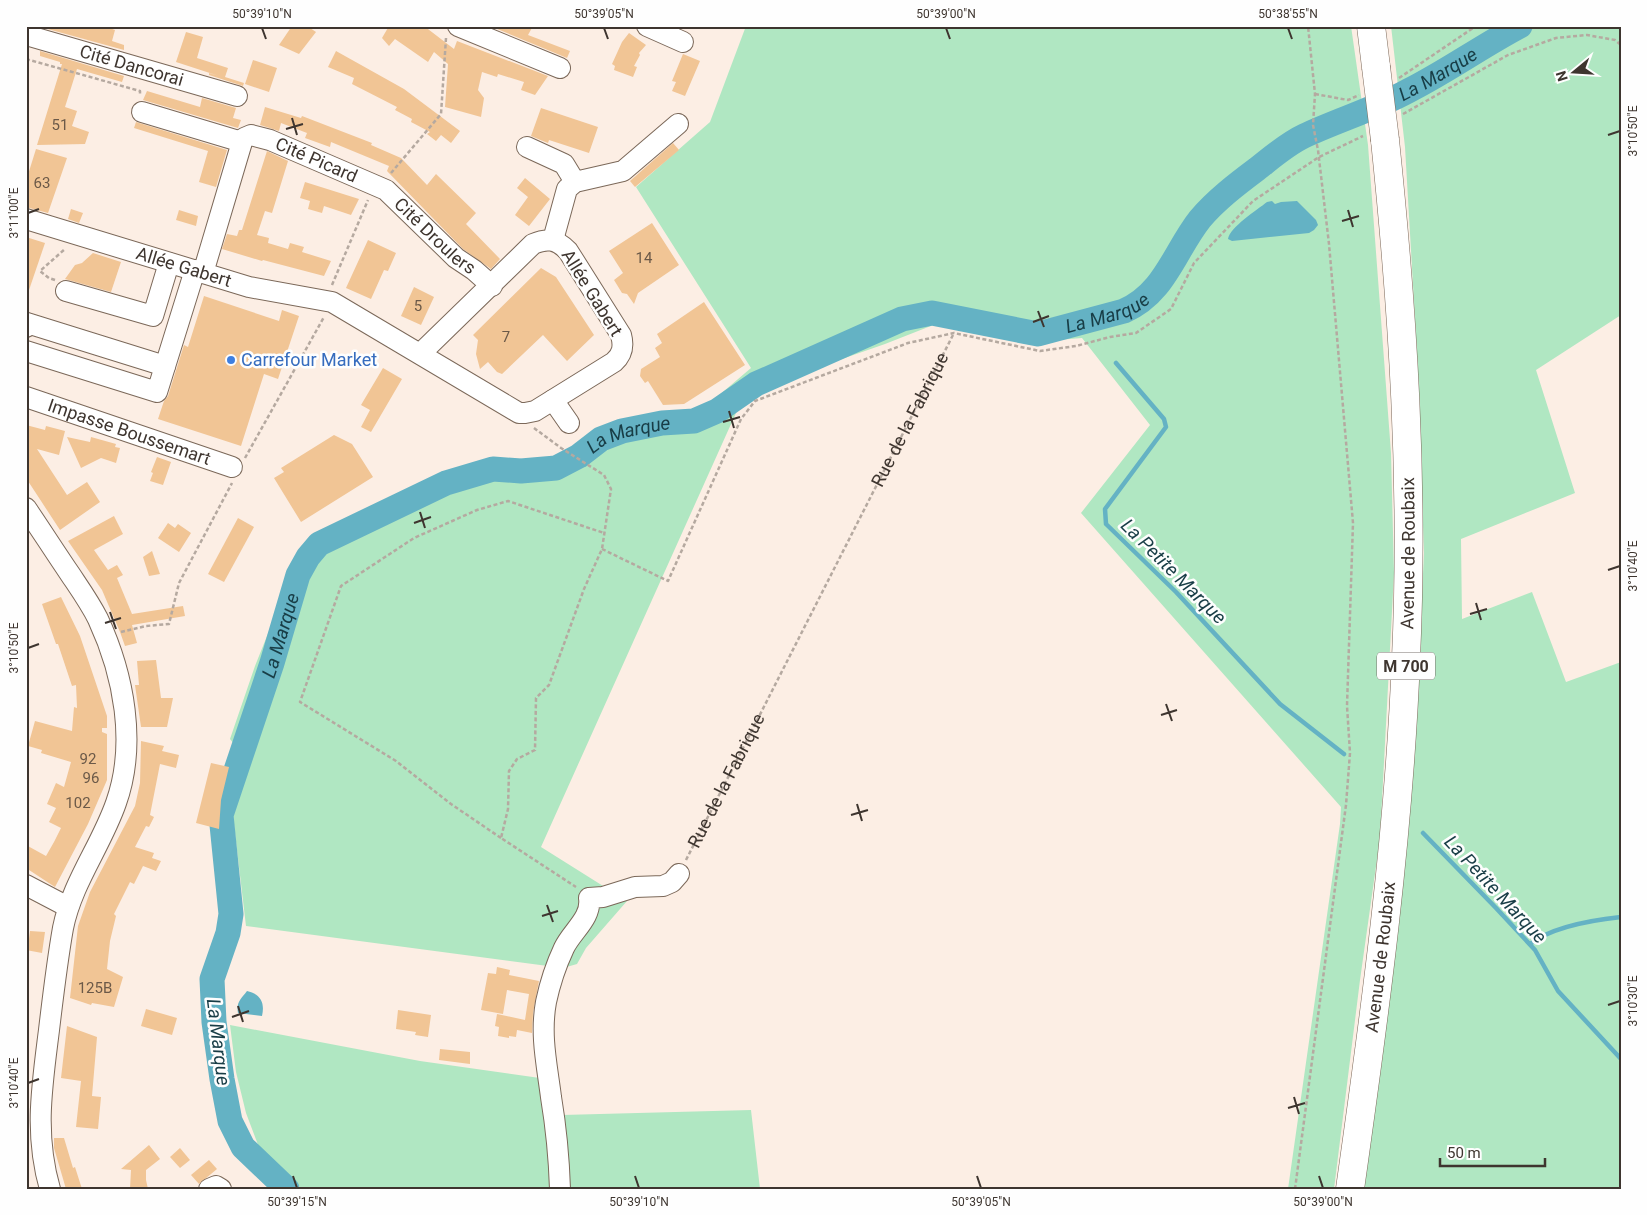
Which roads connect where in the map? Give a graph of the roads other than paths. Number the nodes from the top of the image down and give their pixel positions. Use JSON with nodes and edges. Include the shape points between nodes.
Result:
{"nodes":[{"id":1,"x":28,"y":26,"type":"edge"},
{"id":2,"x":647,"y":26,"type":"edge"},
{"id":3,"x":1371,"y":26,"type":"edge"},
{"id":4,"x":452,"y":31,"type":"edge"},
{"id":5,"x":26,"y":34,"type":"edge"},
{"id":6,"x":683,"y":42,"type":"dead end"},
{"id":7,"x":560,"y":68,"type":"dead end"},
{"id":8,"x":237,"y":96,"type":"dead end"},
{"id":9,"x":142,"y":112,"type":"road end"},
{"id":10,"x":678,"y":124,"type":"dead end"},
{"id":11,"x":247,"y":139,"type":"junction"},
{"id":12,"x":527,"y":147,"type":"dead end"},
{"id":13,"x":575,"y":182,"type":"junction"},
{"id":14,"x":378,"y":185,"type":"joint"},
{"id":15,"x":26,"y":219,"type":"edge"},
{"id":16,"x":553,"y":240,"type":"junction"},
{"id":17,"x":169,"y":262,"type":"junction"},
{"id":18,"x":199,"y":271,"type":"junction"},
{"id":19,"x":492,"y":286,"type":"junction"},
{"id":20,"x":66,"y":291,"type":"road end"},
{"id":21,"x":26,"y":327,"type":"edge"},
{"id":22,"x":26,"y":351,"type":"edge"},
{"id":23,"x":420,"y":354,"type":"junction"},
{"id":24,"x":166,"y":366,"type":"junction"},
{"id":25,"x":26,"y":397,"type":"edge"},
{"id":26,"x":553,"y":400,"type":"junction"},
{"id":27,"x":568,"y":423,"type":"dead end"},
{"id":28,"x":236,"y":469,"type":"road end"},
{"id":29,"x":26,"y":508,"type":"edge"},
{"id":30,"x":679,"y":874,"type":"road end"},
{"id":31,"x":26,"y":885,"type":"edge"},
{"id":32,"x":68,"y":908,"type":"junction"},
{"id":33,"x":35,"y":1072,"type":"edge"},
{"id":34,"x":50,"y":1189,"type":"edge"},
{"id":35,"x":209,"y":1189,"type":"edge"},
{"id":36,"x":221,"y":1189,"type":"edge"},
{"id":37,"x":560,"y":1189,"type":"edge"},
{"id":38,"x":1350,"y":1189,"type":"edge"}],
"edges":[{"from":1,"to":5,"type":"street"},
{"from":2,"to":6,"type":"street"},
{"from":3,"to":38,"type":"highway","name":"Avenue de Roubaix","number":"M 700","bridge":true,"via":[[1386,73],[1376,137],[1399,283],[1406,392],[1409,529],[1402,729],[1385,922]]},
{"from":4,"to":7,"type":"street"},
{"from":5,"to":8,"type":"street","name":"Cité Dancorai"},
{"from":9,"to":11,"type":"street","name":"Cité Picard"},
{"from":10,"to":13,"type":"street","via":[[623,171]]},
{"from":11,"to":14,"type":"street","name":"Cité Picard","via":[[270,140]]},
{"from":11,"to":18,"type":"street"},
{"from":12,"to":13,"type":"street","via":[[564,164]]},
{"from":13,"to":16,"type":"street","via":[[567,189]]},
{"from":14,"to":19,"type":"street","name":"Cité Droulers","via":[[392,194],[456,258]]},
{"from":15,"to":17,"type":"street","name":"Allée Gabert"},
{"from":16,"to":19,"type":"street","name":"Allée Gabert","via":[[533,244]]},
{"from":16,"to":26,"type":"street","name":"Allée Gabert","via":[[568,251],[623,342],[621,355],[614,362]]},
{"from":17,"to":18,"type":"street","name":"Allée Gabert"},
{"from":17,"to":20,"type":"street","via":[[153,316]]},
{"from":18,"to":23,"type":"street","name":"Allée Gabert","via":[[257,289],[329,301]]},
{"from":18,"to":24,"type":"street"},
{"from":19,"to":23,"type":"street","name":"Allée Gabert"},
{"from":21,"to":24,"type":"street","via":[[27,323]]},
{"from":22,"to":24,"type":"street","via":[[157,392]]},
{"from":23,"to":26,"type":"street","name":"Allée Gabert","via":[[519,413],[535,411]]},
{"from":25,"to":28,"type":"street","name":"Impasse Boussemart"},
{"from":26,"to":27,"type":"street"},
{"from":29,"to":32,"type":"street","via":[[88,602],[105,636],[123,701],[126,736],[121,787],[113,812]]},
{"from":30,"to":37,"type":"street","via":[[663,886],[634,887],[589,898],[590,906],[584,920],[568,939],[552,975],[543,1037]]},
{"from":31,"to":32,"type":"street"},
{"from":32,"to":33,"type":"street"},
{"from":33,"to":34,"type":"street","via":[[40,1146]]},
{"from":35,"to":36,"type":"street","via":[[216,1186]]}]}
